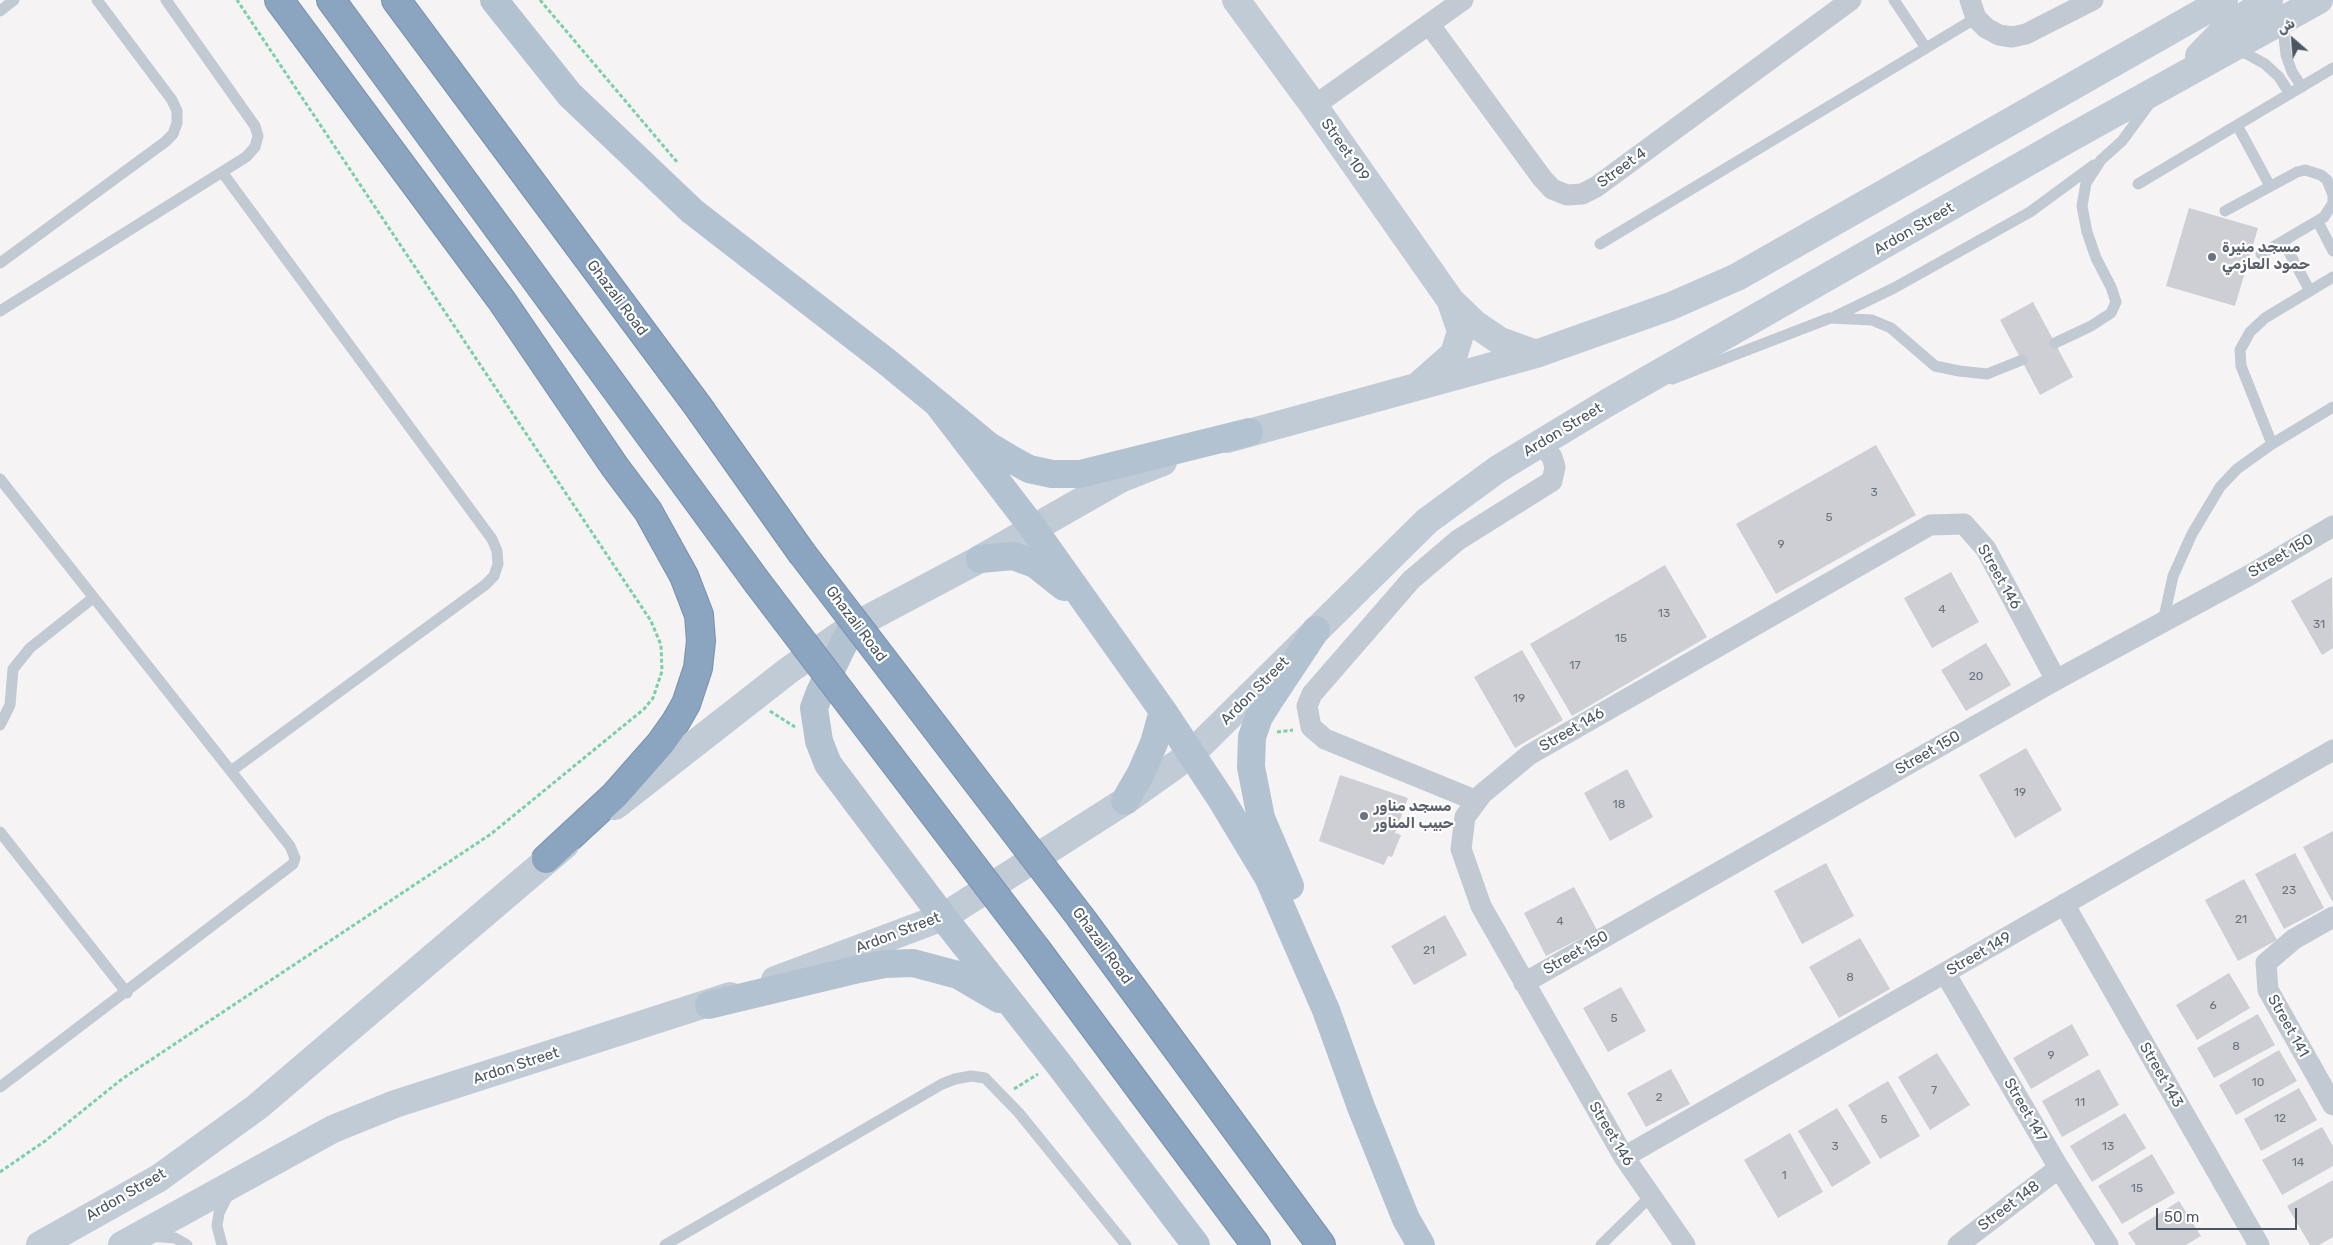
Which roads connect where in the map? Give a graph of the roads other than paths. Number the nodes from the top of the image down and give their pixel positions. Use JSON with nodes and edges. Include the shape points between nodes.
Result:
{"nodes":[{"id":1,"x":14,"y":0,"type":"edge"},
{"id":2,"x":97,"y":0,"type":"edge"},
{"id":3,"x":166,"y":0,"type":"edge"},
{"id":4,"x":279,"y":0,"type":"edge"},
{"id":5,"x":331,"y":0,"type":"edge"},
{"id":6,"x":396,"y":0,"type":"edge"},
{"id":7,"x":494,"y":0,"type":"edge"},
{"id":8,"x":1236,"y":0,"type":"edge"},
{"id":9,"x":1463,"y":0,"type":"edge"},
{"id":10,"x":1851,"y":0,"type":"edge"},
{"id":11,"x":1894,"y":0,"type":"edge"},
{"id":12,"x":2093,"y":0,"type":"edge"},
{"id":13,"x":2224,"y":0,"type":"edge"},
{"id":14,"x":2318,"y":0,"type":"edge"},
{"id":15,"x":1973,"y":9,"type":"edge"},
{"id":16,"x":2278,"y":10,"type":"edge"},
{"id":17,"x":0,"y":11,"type":"edge"},
{"id":18,"x":1430,"y":24,"type":"junction"},
{"id":19,"x":1926,"y":48,"type":"junction"},
{"id":20,"x":2228,"y":49,"type":"junction"},
{"id":21,"x":2333,"y":68,"type":"edge"},
{"id":22,"x":2186,"y":74,"type":"junction"},
{"id":23,"x":2302,"y":87,"type":"junction"},
{"id":24,"x":2160,"y":89,"type":"junction"},
{"id":25,"x":2290,"y":94,"type":"junction"},
{"id":26,"x":1314,"y":106,"type":"junction"},
{"id":27,"x":2237,"y":125,"type":"junction"},
{"id":28,"x":2101,"y":160,"type":"junction"},
{"id":29,"x":222,"y":172,"type":"junction"},
{"id":30,"x":2138,"y":184,"type":"dead end"},
{"id":31,"x":2270,"y":186,"type":"junction"},
{"id":32,"x":2333,"y":195,"type":"edge"},
{"id":33,"x":2225,"y":211,"type":"dead end"},
{"id":34,"x":2318,"y":222,"type":"junction"},
{"id":35,"x":2283,"y":241,"type":"junction"},
{"id":36,"x":1600,"y":244,"type":"dead end"},
{"id":37,"x":2333,"y":251,"type":"edge"},
{"id":38,"x":2261,"y":254,"type":"dead end"},
{"id":39,"x":0,"y":263,"type":"edge"},
{"id":40,"x":2333,"y":277,"type":"edge"},
{"id":41,"x":2310,"y":291,"type":"junction"},
{"id":42,"x":1451,"y":301,"type":"junction"},
{"id":43,"x":0,"y":312,"type":"edge"},
{"id":44,"x":1830,"y":318,"type":"junction"},
{"id":45,"x":2055,"y":343,"type":"dead end"},
{"id":46,"x":1536,"y":354,"type":"junction"},
{"id":47,"x":2022,"y":360,"type":"dead end"},
{"id":48,"x":1415,"y":389,"type":"junction"},
{"id":49,"x":1607,"y":404,"type":"junction"},
{"id":50,"x":940,"y":407,"type":"junction"},
{"id":51,"x":2333,"y":407,"type":"edge"},
{"id":52,"x":1248,"y":432,"type":"junction"},
{"id":53,"x":1540,"y":443,"type":"junction"},
{"id":54,"x":2272,"y":444,"type":"junction"},
{"id":55,"x":0,"y":479,"type":"edge"},
{"id":56,"x":2333,"y":526,"type":"edge"},
{"id":57,"x":1033,"y":528,"type":"junction"},
{"id":58,"x":980,"y":559,"type":"junction"},
{"id":59,"x":93,"y":598,"type":"junction"},
{"id":60,"x":1099,"y":622,"type":"junction"},
{"id":61,"x":2163,"y":622,"type":"junction"},
{"id":62,"x":852,"y":627,"type":"junction"},
{"id":63,"x":1316,"y":630,"type":"junction"},
{"id":64,"x":2056,"y":680,"type":"junction"},
{"id":65,"x":1162,"y":711,"type":"junction"},
{"id":66,"x":0,"y":726,"type":"edge"},
{"id":67,"x":2333,"y":750,"type":"edge"},
{"id":68,"x":1191,"y":754,"type":"junction"},
{"id":69,"x":231,"y":771,"type":"junction"},
{"id":70,"x":1125,"y":801,"type":"junction"},
{"id":71,"x":1477,"y":801,"type":"junction"},
{"id":72,"x":0,"y":832,"type":"edge"},
{"id":73,"x":546,"y":859,"type":"junction"},
{"id":74,"x":2064,"y":904,"type":"junction"},
{"id":75,"x":2333,"y":916,"type":"edge"},
{"id":76,"x":943,"y":917,"type":"junction"},
{"id":77,"x":1945,"y":973,"type":"junction"},
{"id":78,"x":1524,"y":983,"type":"junction"},
{"id":79,"x":127,"y":993,"type":"junction"},
{"id":80,"x":709,"y":1004,"type":"junction"},
{"id":81,"x":1326,"y":1010,"type":"junction"},
{"id":82,"x":1034,"y":1034,"type":"junction"},
{"id":83,"x":0,"y":1087,"type":"edge"},
{"id":84,"x":1151,"y":1104,"type":"junction"},
{"id":85,"x":2333,"y":1105,"type":"edge"},
{"id":86,"x":1624,"y":1157,"type":"junction"},
{"id":87,"x":2059,"y":1168,"type":"junction"},
{"id":88,"x":238,"y":1179,"type":"junction"},
{"id":89,"x":1651,"y":1196,"type":"junction"},
{"id":90,"x":129,"y":1241,"type":"edge"},
{"id":91,"x":49,"y":1244,"type":"edge"},
{"id":92,"x":188,"y":1245,"type":"edge"},
{"id":93,"x":222,"y":1245,"type":"edge"},
{"id":94,"x":665,"y":1245,"type":"edge"},
{"id":95,"x":1126,"y":1245,"type":"edge"},
{"id":96,"x":1196,"y":1245,"type":"edge"},
{"id":97,"x":1240,"y":1245,"type":"edge"},
{"id":98,"x":1256,"y":1245,"type":"edge"},
{"id":99,"x":1321,"y":1245,"type":"edge"},
{"id":100,"x":1421,"y":1245,"type":"edge"},
{"id":101,"x":1601,"y":1245,"type":"edge"},
{"id":102,"x":1685,"y":1245,"type":"edge"},
{"id":103,"x":1958,"y":1245,"type":"edge"},
{"id":104,"x":2108,"y":1245,"type":"edge"},
{"id":105,"x":2259,"y":1245,"type":"edge"}],
"edges":[{"from":1,"to":17,"type":"lane"},
{"from":2,"to":39,"type":"lane","via":[[172,100],[177,123],[174,134]]},
{"from":3,"to":29,"type":"lane","via":[[255,126],[258,136],[255,148]]},
{"from":4,"to":73,"type":"highway","via":[[502,301],[648,511],[684,576],[698,615],[701,641],[698,668],[686,704],[675,723],[615,795]]},
{"from":5,"to":84,"type":"highway","bridge":true,"via":[[757,582]]},
{"from":6,"to":99,"type":"highway","name":"Ghazali Road","bridge":true,"via":[[697,406],[801,552],[1082,918]]},
{"from":7,"to":50,"type":"main road","via":[[570,95],[692,212],[887,362]]},
{"from":8,"to":26,"type":"main road","name":"Street 109"},
{"from":9,"to":18,"type":"street"},
{"from":10,"to":18,"type":"street","name":"Street 4","via":[[1604,182],[1582,194],[1567,195],[1552,189],[1542,178]]},
{"from":11,"to":19,"type":"lane"},
{"from":12,"to":15,"type":"street","via":[[2026,34],[2012,36],[1986,28]]},
{"from":13,"to":46,"type":"main road","name":"Ardon Street","via":[[1737,277],[1671,306]]},
{"from":14,"to":16,"type":"main road","name":"Ardon Street"},
{"from":15,"to":19,"type":"lane"},
{"from":16,"to":20,"type":"main road","name":"Ardon Street"},
{"from":16,"to":22,"type":"main road","via":[[2227,27]]},
{"from":16,"to":23,"type":"lane","via":[[2286,55]]},
{"from":18,"to":26,"type":"street"},
{"from":19,"to":36,"type":"lane"},
{"from":20,"to":22,"type":"main road","name":"Ardon Street"},
{"from":20,"to":25,"type":"lane","via":[[2247,54],[2265,64]]},
{"from":21,"to":23,"type":"lane"},
{"from":22,"to":24,"type":"main road","name":"Ardon Street"},
{"from":23,"to":25,"type":"lane"},
{"from":24,"to":28,"type":"lane","via":[[2122,141]]},
{"from":24,"to":49,"type":"main road","name":"Ardon Street"},
{"from":25,"to":27,"type":"lane"},
{"from":26,"to":42,"type":"main road","name":"Street 109"},
{"from":27,"to":30,"type":"lane"},
{"from":27,"to":31,"type":"lane"},
{"from":28,"to":44,"type":"lane","via":[[2030,212],[1894,288]]},
{"from":28,"to":45,"type":"lane","via":[[2086,183],[2082,206],[2096,258],[2116,302],[2111,312],[2091,326]]},
{"from":29,"to":43,"type":"lane"},
{"from":29,"to":69,"type":"lane","via":[[492,539],[498,564],[494,576],[485,585]]},
{"from":31,"to":32,"type":"lane","via":[[2297,172],[2314,171],[2327,180]]},
{"from":31,"to":33,"type":"lane"},
{"from":32,"to":34,"type":"lane","via":[[2329,211]]},
{"from":34,"to":35,"type":"lane"},
{"from":34,"to":37,"type":"lane"},
{"from":35,"to":38,"type":"lane"},
{"from":35,"to":41,"type":"lane"},
{"from":40,"to":41,"type":"lane"},
{"from":41,"to":54,"type":"lane","via":[[2265,318],[2250,332],[2240,350],[2242,366]]},
{"from":42,"to":46,"type":"main road","name":"Street 109","via":[[1475,324],[1500,341]]},
{"from":42,"to":48,"type":"main road","name":"Street 109","via":[[1461,331],[1454,354]]},
{"from":44,"to":47,"type":"lane","via":[[1872,320],[1890,328],[1935,366],[1987,374]]},
{"from":44,"to":49,"type":"lane"},
{"from":46,"to":48,"type":"main road","name":"Ardon Street"},
{"from":48,"to":52,"type":"main road","name":"Ardon Street"},
{"from":49,"to":53,"type":"main road","name":"Ardon Street"},
{"from":50,"to":52,"type":"main road","via":[[1009,458],[1030,469],[1052,474],[1080,474]]},
{"from":50,"to":57,"type":"main road"},
{"from":51,"to":54,"type":"lane"},
{"from":52,"to":57,"type":"main road","name":"Ardon Street","via":[[1120,479]]},
{"from":53,"to":63,"type":"main road","name":"Ardon Street","via":[[1426,521]]},
{"from":53,"to":71,"type":"street","via":[[1555,466],[1552,481],[1458,540],[1411,580],[1312,694],[1307,706],[1311,726],[1325,739]]},
{"from":54,"to":61,"type":"lane","via":[[2237,469],[2220,487],[2192,534],[2173,576]]},
{"from":55,"to":59,"type":"lane"},
{"from":56,"to":61,"type":"street","name":"Street 150"},
{"from":57,"to":58,"type":"main road","name":"Ardon Street"},
{"from":57,"to":60,"type":"main road"},
{"from":58,"to":60,"type":"main road","via":[[1013,556],[1034,564],[1054,577]]},
{"from":58,"to":62,"type":"main road","name":"Ardon Street"},
{"from":59,"to":66,"type":"lane","via":[[30,648],[13,669],[10,705]]},
{"from":59,"to":69,"type":"lane"},
{"from":60,"to":65,"type":"main road"},
{"from":61,"to":64,"type":"street","name":"Street 150"},
{"from":62,"to":73,"type":"main road","name":"Ardon Street","via":[[789,670]]},
{"from":62,"to":76,"type":"main road","via":[[814,708],[819,742],[828,764]]},
{"from":63,"to":68,"type":"main road","name":"Ardon Street"},
{"from":63,"to":81,"type":"main road","via":[[1259,717],[1252,737],[1251,767],[1261,818],[1299,907]]},
{"from":64,"to":71,"type":"street","name":"Street 146","via":[[1986,549],[1964,524],[1930,524],[1529,755]]},
{"from":64,"to":78,"type":"street","name":"Street 150"},
{"from":65,"to":68,"type":"main road"},
{"from":65,"to":70,"type":"main road","via":[[1154,743]]},
{"from":67,"to":74,"type":"street","name":"Street 149"},
{"from":68,"to":70,"type":"main road","name":"Ardon Street"},
{"from":68,"to":81,"type":"main road","via":[[1268,877]]},
{"from":69,"to":79,"type":"lane","via":[[290,846],[295,858],[293,864]]},
{"from":70,"to":76,"type":"main road","name":"Ardon Street"},
{"from":71,"to":78,"type":"street","name":"Street 146","via":[[1465,817],[1461,849],[1481,906]]},
{"from":72,"to":79,"type":"lane"},
{"from":73,"to":91,"type":"main road","name":"Ardon Street","via":[[257,1107],[159,1178]]},
{"from":74,"to":77,"type":"street","name":"Street 149"},
{"from":74,"to":105,"type":"street","name":"Street 143"},
{"from":75,"to":85,"type":"street","name":"Street 141","via":[[2294,939],[2266,963],[2268,990]]},
{"from":76,"to":80,"type":"main road","name":"Ardon Street"},
{"from":76,"to":82,"type":"main road"},
{"from":77,"to":86,"type":"street","name":"Street 149"},
{"from":77,"to":87,"type":"street","name":"Street 147"},
{"from":78,"to":86,"type":"street","name":"Street 146"},
{"from":79,"to":83,"type":"lane"},
{"from":80,"to":82,"type":"main road","via":[[868,967],[913,963],[958,975],[998,997]]},
{"from":80,"to":88,"type":"main road","name":"Ardon Street","via":[[396,1104],[333,1129]]},
{"from":81,"to":100,"type":"main road","via":[[1395,1193]]},
{"from":82,"to":96,"type":"main road"},
{"from":84,"to":97,"type":"highway"},
{"from":84,"to":98,"type":"highway"},
{"from":86,"to":89,"type":"street","name":"Street 146"},
{"from":87,"to":103,"type":"street","name":"Street 148"},
{"from":87,"to":104,"type":"street","name":"Street 147"},
{"from":88,"to":90,"type":"main road","name":"Ardon Street"},
{"from":88,"to":93,"type":"lane","via":[[219,1213],[217,1226]]},
{"from":89,"to":101,"type":"lane"},
{"from":89,"to":102,"type":"street","name":"Street 146"},
{"from":90,"to":92,"type":"lane","via":[[157,1236],[175,1238]]},
{"from":94,"to":95,"type":"lane","via":[[892,1112],[955,1079],[971,1076],[985,1078],[1019,1113]]}]}
